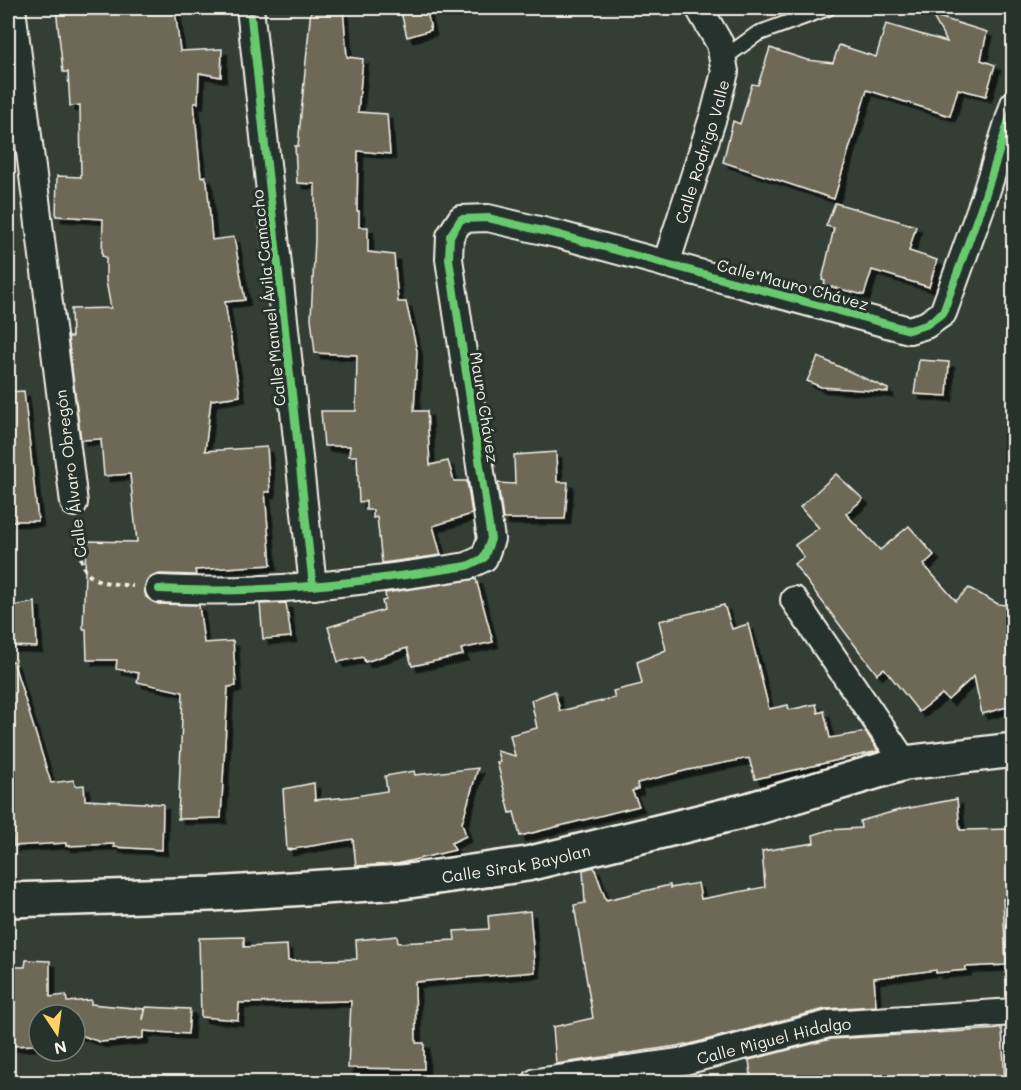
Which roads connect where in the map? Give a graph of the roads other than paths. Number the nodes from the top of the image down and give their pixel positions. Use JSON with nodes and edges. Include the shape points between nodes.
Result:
{"nodes":[{"id":1,"x":12,"y":8,"type":"edge"},
{"id":2,"x":250,"y":8,"type":"edge"},
{"id":3,"x":699,"y":8,"type":"edge"},
{"id":4,"x":828,"y":8,"type":"edge"},
{"id":5,"x":724,"y":58,"type":"junction"},
{"id":6,"x":1014,"y":104,"type":"edge"},
{"id":7,"x":449,"y":260,"type":"joint"},
{"id":8,"x":666,"y":264,"type":"junction"},
{"id":9,"x":74,"y":503,"type":"road end"},
{"id":10,"x":313,"y":586,"type":"junction"},
{"id":11,"x":159,"y":589,"type":"road end"},
{"id":12,"x":794,"y":600,"type":"dead end"},
{"id":13,"x":1014,"y":750,"type":"edge"},
{"id":14,"x":905,"y":763,"type":"junction"},
{"id":15,"x":8,"y":900,"type":"edge"},
{"id":16,"x":1014,"y":1012,"type":"edge"},
{"id":17,"x":536,"y":1083,"type":"edge"}],
"edges":[{"from":1,"to":9,"type":"street","name":"Calle Álvaro Obregón"},
{"from":2,"to":10,"type":"street","name":"Calle Manuel Ávila Camacho"},
{"from":3,"to":5,"type":"street","name":"Calle Rodrigo Valle"},
{"from":4,"to":5,"type":"lane","via":[[757,34]]},
{"from":5,"to":8,"type":"street","name":"Calle Rodrigo Valle","via":[[725,72],[716,111]]},
{"from":6,"to":8,"type":"street","name":"Calle Mauro Chávez","via":[[943,313],[926,325],[909,330]]},
{"from":7,"to":8,"type":"street","name":"Calle Mauro Chávez","via":[[450,236],[461,219],[488,218]]},
{"from":7,"to":10,"type":"street","name":"Mauro Chávez","via":[[491,539],[483,558],[467,566]]},
{"from":10,"to":11,"type":"street","via":[[218,593]]},
{"from":12,"to":14,"type":"street"},
{"from":13,"to":14,"type":"main road","name":"Calle Sirak Bayolan"},
{"from":14,"to":15,"type":"main road","name":"Calle Sirak Bayolan","via":[[748,810],[527,864],[402,882],[210,894]]},
{"from":16,"to":17,"type":"street","name":"Calle Miguel Hidalgo","via":[[829,1024],[685,1061]]}]}
